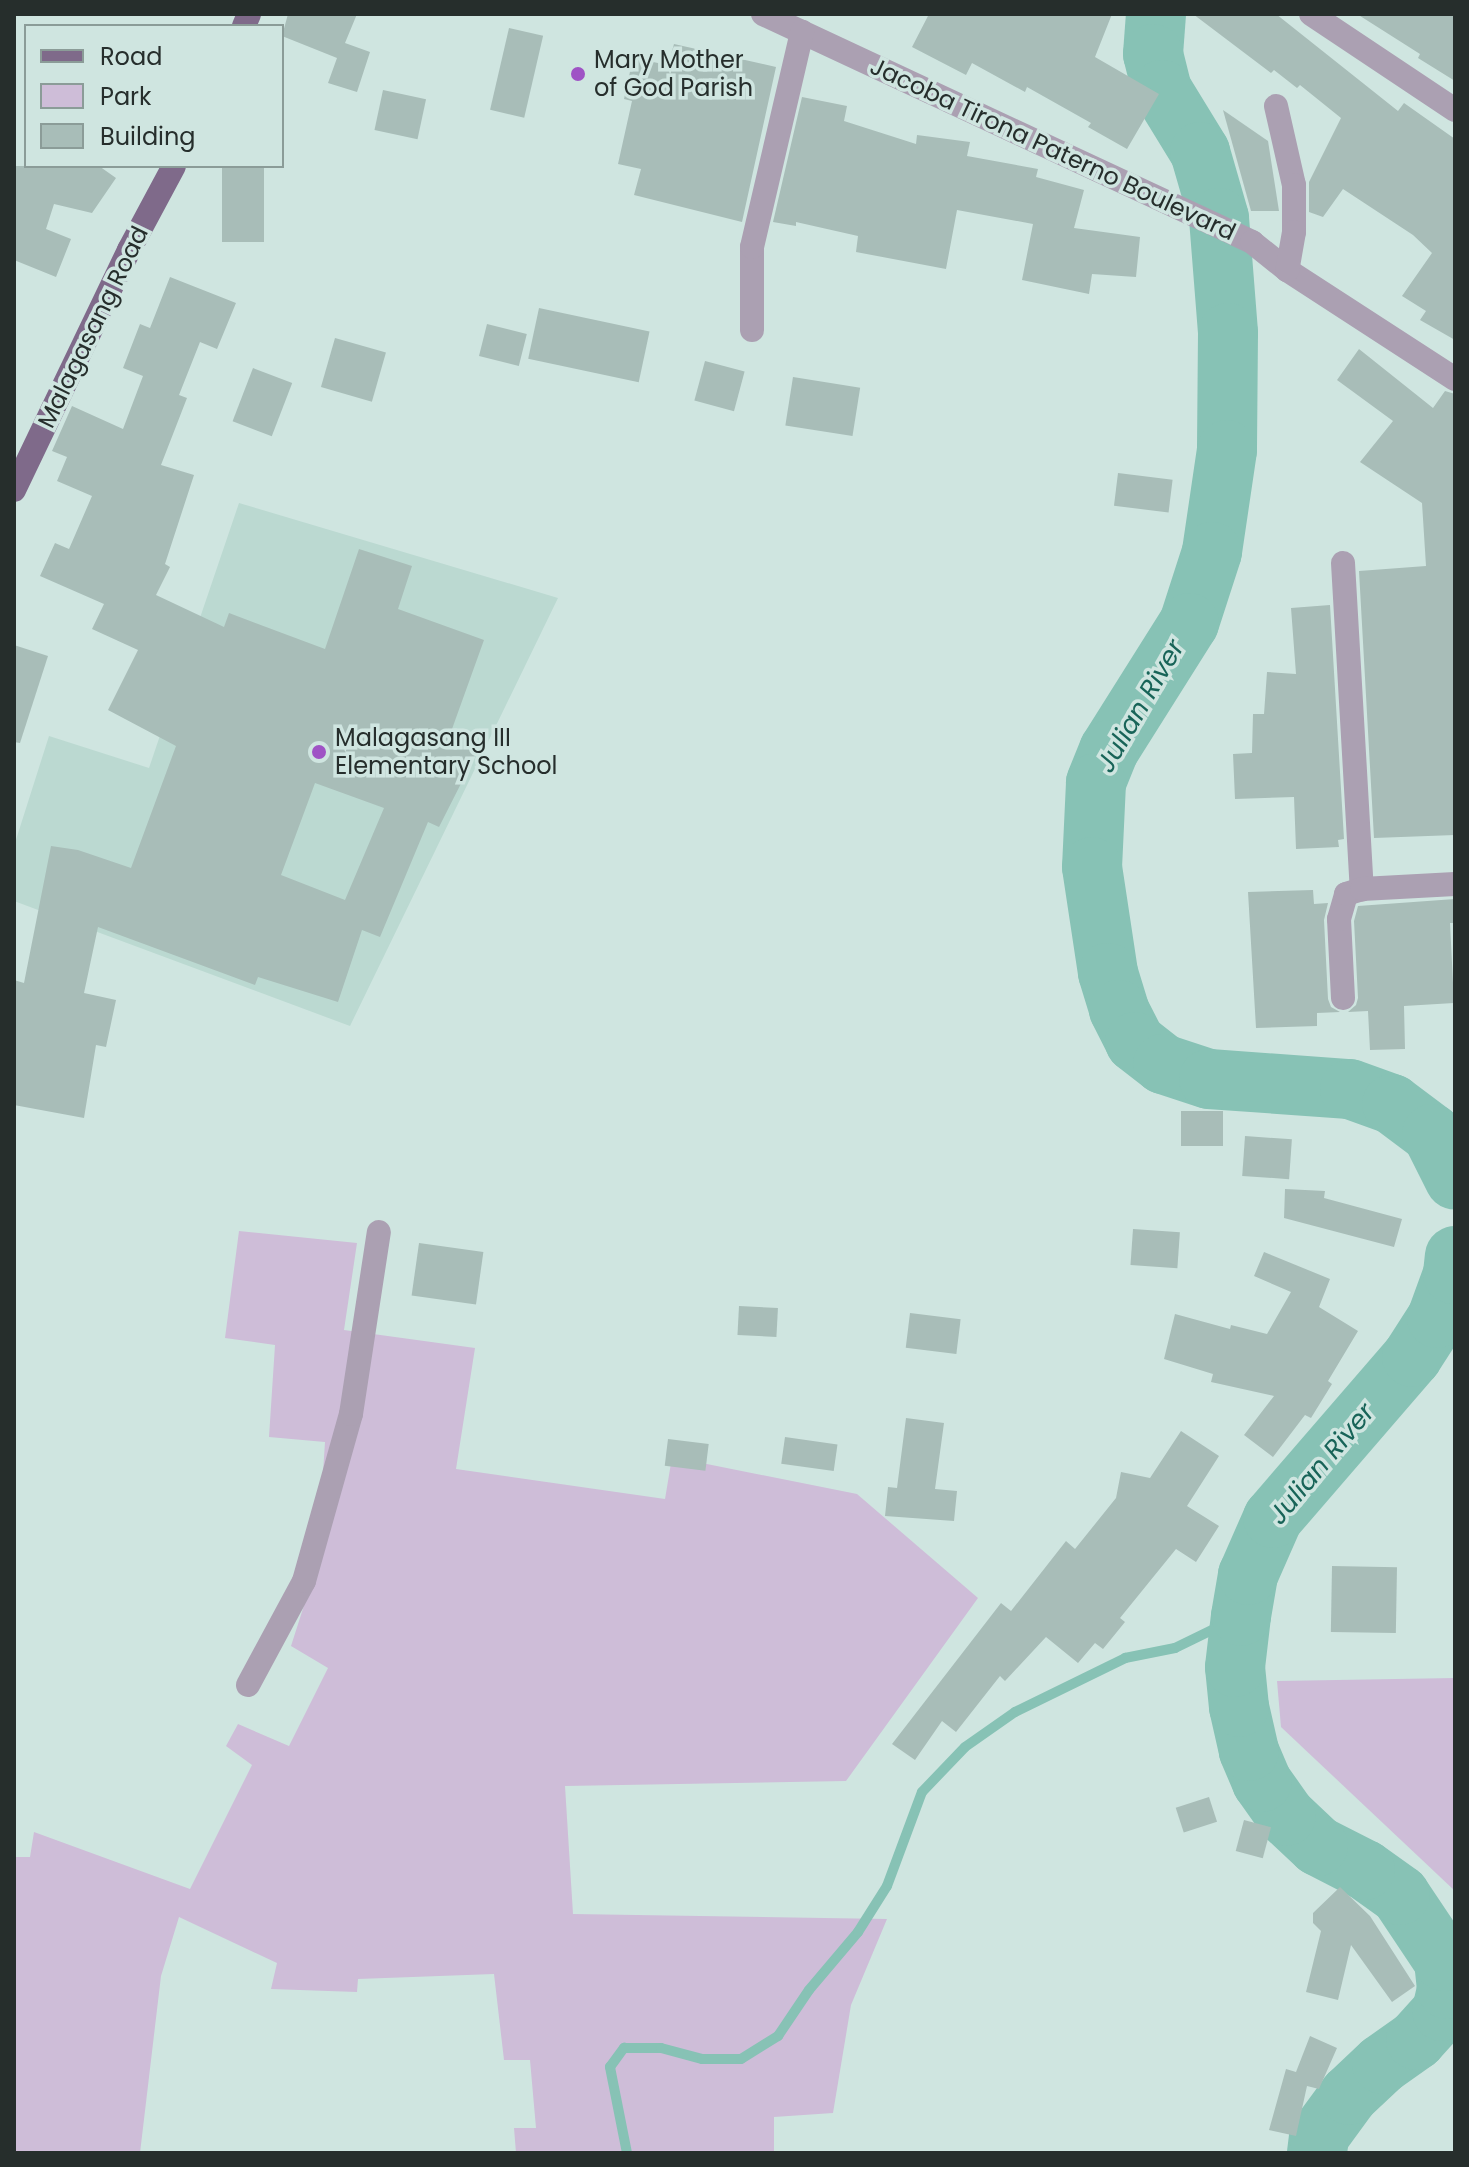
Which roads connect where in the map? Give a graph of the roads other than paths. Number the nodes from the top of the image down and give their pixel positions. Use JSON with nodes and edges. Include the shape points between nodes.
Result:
{"nodes":[{"id":1,"x":763,"y":14,"type":"edge"},
{"id":2,"x":1311,"y":14,"type":"edge"},
{"id":3,"x":802,"y":32,"type":"junction"},
{"id":4,"x":1276,"y":106,"type":"dead end"},
{"id":5,"x":1455,"y":110,"type":"edge"},
{"id":6,"x":173,"y":168,"type":"edge"},
{"id":7,"x":1287,"y":270,"type":"junction"},
{"id":8,"x":752,"y":330,"type":"dead end"},
{"id":9,"x":1455,"y":379,"type":"edge"},
{"id":10,"x":14,"y":490,"type":"edge"},
{"id":11,"x":1343,"y":563,"type":"dead end"},
{"id":12,"x":1455,"y":884,"type":"edge"},
{"id":13,"x":1362,"y":889,"type":"junction"},
{"id":14,"x":1343,"y":998,"type":"dead end"},
{"id":15,"x":379,"y":1232,"type":"dead end"},
{"id":16,"x":248,"y":1685,"type":"dead end"}],
"edges":[{"from":1,"to":3,"type":"street","name":"Jacoba Tirona Paterno Boulevard"},
{"from":2,"to":5,"type":"street"},
{"from":3,"to":7,"type":"street","name":"Jacoba Tirona Paterno Boulevard","via":[[1163,197],[1252,242]]},
{"from":3,"to":8,"type":"street","via":[[752,247]]},
{"from":4,"to":7,"type":"street","via":[[1294,185]]},
{"from":6,"to":10,"type":"main road","name":"Malagasang Road"},
{"from":7,"to":9,"type":"street","name":"Jacoba Tirona Paterno Boulevard"},
{"from":11,"to":13,"type":"street"},
{"from":12,"to":13,"type":"street"},
{"from":13,"to":14,"type":"street","via":[[1346,894],[1339,919]]},
{"from":15,"to":16,"type":"street","via":[[351,1414],[304,1581]]}]}
